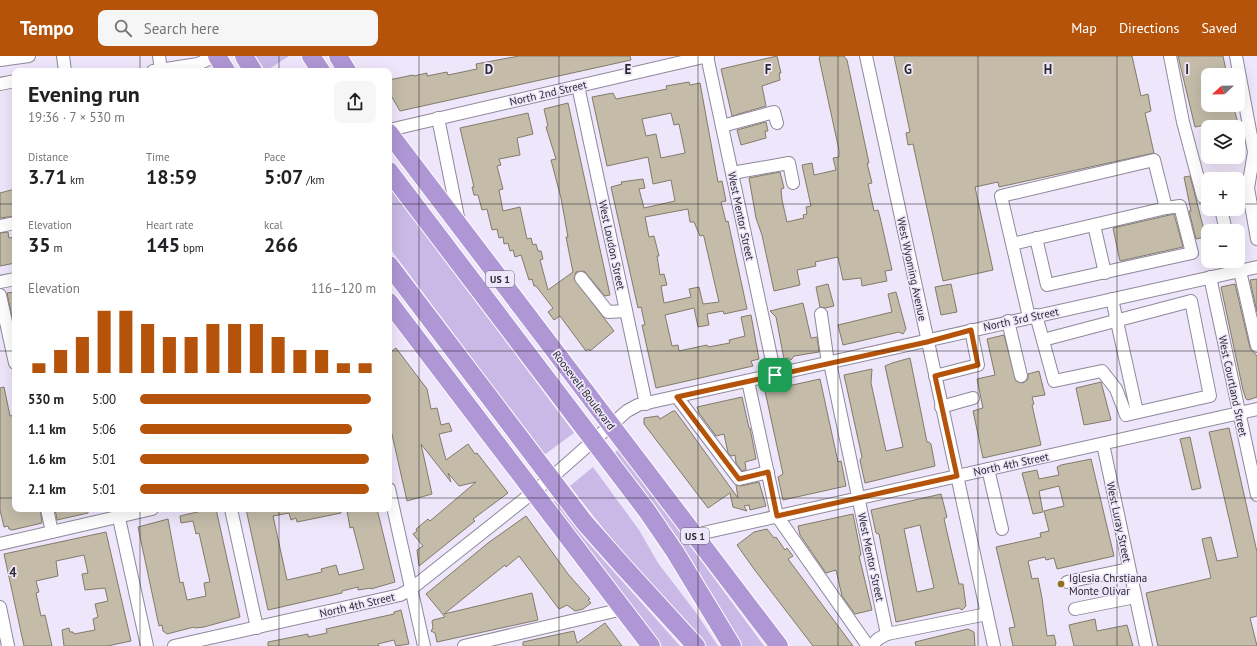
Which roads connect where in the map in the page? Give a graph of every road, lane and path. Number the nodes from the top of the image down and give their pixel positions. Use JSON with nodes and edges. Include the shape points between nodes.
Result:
{"nodes":[{"id":1,"x":29,"y":56,"type":"edge"},
{"id":2,"x":63,"y":56,"type":"edge"},
{"id":3,"x":159,"y":56,"type":"edge"},
{"id":4,"x":216,"y":56,"type":"edge"},
{"id":5,"x":244,"y":56,"type":"edge"},
{"id":6,"x":707,"y":56,"type":"edge"},
{"id":7,"x":866,"y":56,"type":"edge"},
{"id":8,"x":1170,"y":56,"type":"edge"},
{"id":9,"x":1236,"y":56,"type":"edge"},
{"id":10,"x":0,"y":60,"type":"edge"},
{"id":11,"x":65,"y":68,"type":"edge"},
{"id":12,"x":157,"y":68,"type":"edge"},
{"id":13,"x":171,"y":68,"type":"edge"},
{"id":14,"x":224,"y":68,"type":"edge"},
{"id":15,"x":251,"y":68,"type":"edge"},
{"id":16,"x":12,"y":82,"type":"edge"},
{"id":17,"x":0,"y":84,"type":"edge"},
{"id":18,"x":578,"y":86,"type":"junction"},
{"id":19,"x":438,"y":118,"type":"junction"},
{"id":20,"x":776,"y":123,"type":"dead end"},
{"id":21,"x":722,"y":126,"type":"junction"},
{"id":22,"x":392,"y":129,"type":"edge"},
{"id":23,"x":392,"y":137,"type":"edge"},
{"id":24,"x":1256,"y":152,"type":"edge"},
{"id":25,"x":732,"y":173,"type":"junction"},
{"id":26,"x":392,"y":175,"type":"edge"},
{"id":27,"x":794,"y":183,"type":"dead end"},
{"id":28,"x":401,"y":186,"type":"junction"},
{"id":29,"x":1248,"y":188,"type":"edge"},
{"id":30,"x":1201,"y":190,"type":"edge"},
{"id":31,"x":1166,"y":208,"type":"junction"},
{"id":32,"x":12,"y":224,"type":"edge"},
{"id":33,"x":1094,"y":225,"type":"junction"},
{"id":34,"x":0,"y":226,"type":"edge"},
{"id":35,"x":460,"y":227,"type":"junction"},
{"id":36,"x":1036,"y":238,"type":"junction"},
{"id":37,"x":1257,"y":240,"type":"edge"},
{"id":38,"x":1012,"y":244,"type":"junction"},
{"id":39,"x":1257,"y":267,"type":"edge"},
{"id":40,"x":392,"y":268,"type":"edge"},
{"id":41,"x":392,"y":270,"type":"edge"},
{"id":42,"x":1240,"y":271,"type":"junction"},
{"id":43,"x":1105,"y":272,"type":"junction"},
{"id":44,"x":1210,"y":277,"type":"junction"},
{"id":45,"x":581,"y":278,"type":"dead end"},
{"id":46,"x":12,"y":280,"type":"edge"},
{"id":47,"x":0,"y":282,"type":"edge"},
{"id":48,"x":0,"y":295,"type":"edge"},
{"id":49,"x":1112,"y":299,"type":"junction"},
{"id":50,"x":392,"y":306,"type":"edge"},
{"id":51,"x":626,"y":311,"type":"junction"},
{"id":52,"x":821,"y":314,"type":"dead end"},
{"id":53,"x":1033,"y":316,"type":"junction"},
{"id":54,"x":1117,"y":321,"type":"junction"},
{"id":55,"x":1008,"y":322,"type":"junction"},
{"id":56,"x":971,"y":330,"type":"junction"},
{"id":57,"x":1043,"y":340,"type":"junction"},
{"id":58,"x":927,"y":342,"type":"junction"},
{"id":59,"x":1257,"y":346,"type":"edge"},
{"id":60,"x":12,"y":349,"type":"edge"},
{"id":61,"x":426,"y":350,"type":"junction"},
{"id":62,"x":829,"y":363,"type":"junction"},
{"id":63,"x":775,"y":375,"type":"junction"},
{"id":64,"x":935,"y":376,"type":"junction"},
{"id":65,"x":1021,"y":376,"type":"dead end"},
{"id":66,"x":748,"y":381,"type":"junction"},
{"id":67,"x":677,"y":397,"type":"junction"},
{"id":68,"x":973,"y":398,"type":"dead end"},
{"id":69,"x":646,"y":404,"type":"junction"},
{"id":70,"x":942,"y":407,"type":"junction"},
{"id":71,"x":1257,"y":409,"type":"edge"},
{"id":72,"x":1137,"y":412,"type":"junction"},
{"id":73,"x":1239,"y":413,"type":"junction"},
{"id":74,"x":611,"y":426,"type":"junction"},
{"id":75,"x":594,"y":441,"type":"junction"},
{"id":76,"x":1103,"y":444,"type":"junction"},
{"id":77,"x":988,"y":469,"type":"junction"},
{"id":78,"x":768,"y":472,"type":"junction"},
{"id":79,"x":957,"y":476,"type":"junction"},
{"id":80,"x":551,"y":478,"type":"junction"},
{"id":81,"x":533,"y":491,"type":"junction"},
{"id":82,"x":1257,"y":495,"type":"edge"},
{"id":83,"x":858,"y":498,"type":"junction"},
{"id":84,"x":392,"y":503,"type":"edge"},
{"id":85,"x":48,"y":512,"type":"edge"},
{"id":86,"x":232,"y":512,"type":"edge"},
{"id":87,"x":118,"y":513,"type":"edge"},
{"id":88,"x":777,"y":516,"type":"junction"},
{"id":89,"x":1002,"y":529,"type":"dead end"},
{"id":90,"x":52,"y":532,"type":"junction"},
{"id":91,"x":694,"y":535,"type":"junction"},
{"id":92,"x":0,"y":544,"type":"edge"},
{"id":93,"x":1129,"y":569,"type":"junction"},
{"id":94,"x":1067,"y":582,"type":"dead end"},
{"id":95,"x":411,"y":589,"type":"junction"},
{"id":96,"x":1135,"y":597,"type":"junction"},
{"id":97,"x":0,"y":607,"type":"edge"},
{"id":98,"x":623,"y":609,"type":"junction"},
{"id":99,"x":1075,"y":609,"type":"dead end"},
{"id":100,"x":987,"y":614,"type":"junction"},
{"id":101,"x":257,"y":628,"type":"junction"},
{"id":102,"x":887,"y":634,"type":"junction"},
{"id":103,"x":8,"y":646,"type":"edge"},
{"id":104,"x":147,"y":646,"type":"edge"},
{"id":105,"x":174,"y":646,"type":"edge"},
{"id":106,"x":424,"y":646,"type":"edge"},
{"id":107,"x":464,"y":646,"type":"edge"},
{"id":108,"x":651,"y":646,"type":"edge"},
{"id":109,"x":696,"y":646,"type":"edge"},
{"id":110,"x":732,"y":646,"type":"edge"},
{"id":111,"x":779,"y":646,"type":"edge"},
{"id":112,"x":868,"y":646,"type":"edge"},
{"id":113,"x":872,"y":646,"type":"edge"},
{"id":114,"x":994,"y":646,"type":"edge"},
{"id":115,"x":1146,"y":646,"type":"edge"}],
"edges":[{"from":1,"to":10,"type":"street"},
{"from":2,"to":11,"type":"street"},
{"from":3,"to":12,"type":"street"},
{"from":4,"to":13,"type":"street","via":[[198,64]]},
{"from":4,"to":14,"type":"highway"},
{"from":5,"to":15,"type":"highway"},
{"from":6,"to":18,"type":"street","name":"North 2nd Street"},
{"from":6,"to":21,"type":"street","name":"West Mentor Street"},
{"from":7,"to":58,"type":"street","name":"West Wyoming Avenue"},
{"from":8,"to":30,"type":"street","via":[[1183,122]]},
{"from":9,"to":24,"type":"street"},
{"from":16,"to":17,"type":"street"},
{"from":18,"to":19,"type":"street","name":"North 2nd Street"},
{"from":18,"to":51,"type":"street","name":"West Loudon Street"},
{"from":19,"to":22,"type":"street","name":"North 2nd Street"},
{"from":19,"to":35,"type":"street"},
{"from":20,"to":21,"type":"street","via":[[774,112]]},
{"from":21,"to":25,"type":"street","name":"West Mentor Street"},
{"from":23,"to":35,"type":"highway","name":"Roosevelt Boulevard","number":"US 1"},
{"from":24,"to":29,"type":"street"},
{"from":25,"to":27,"type":"street","via":[[789,163]]},
{"from":25,"to":63,"type":"street","name":"West Mentor Street"},
{"from":26,"to":28,"type":"highway","name":"Roosevelt Boulevard","number":"US 1"},
{"from":28,"to":35,"type":"highway"},
{"from":28,"to":75,"type":"highway","name":"Roosevelt Boulevard","number":"US 1"},
{"from":29,"to":37,"type":"street"},
{"from":31,"to":33,"type":"street"},
{"from":31,"to":38,"type":"street","via":[[1154,160],[1093,174],[1001,196]]},
{"from":31,"to":43,"type":"street","via":[[1180,206],[1192,253]]},
{"from":32,"to":34,"type":"street"},
{"from":33,"to":36,"type":"street"},
{"from":33,"to":43,"type":"street"},
{"from":35,"to":74,"type":"highway","name":"Roosevelt Boulevard","number":"US 1"},
{"from":36,"to":38,"type":"street"},
{"from":36,"to":43,"type":"street","via":[[1047,286]]},
{"from":38,"to":53,"type":"street"},
{"from":39,"to":42,"type":"street","name":"North 3rd Street"},
{"from":40,"to":80,"type":"highway"},
{"from":41,"to":61,"type":"highway"},
{"from":42,"to":44,"type":"street","name":"North 3rd Street"},
{"from":42,"to":59,"type":"street"},
{"from":44,"to":49,"type":"street","name":"North 3rd Street"},
{"from":44,"to":73,"type":"street","name":"West Courtland Street"},
{"from":45,"to":51,"type":"street","via":[[608,312]]},
{"from":46,"to":47,"type":"street"},
{"from":48,"to":60,"type":"street"},
{"from":49,"to":53,"type":"street","name":"North 3rd Street"},
{"from":49,"to":54,"type":"street"},
{"from":50,"to":61,"type":"highway"},
{"from":51,"to":69,"type":"street","name":"West Loudon Street"},
{"from":52,"to":62,"type":"street","name":"West Mentor Street"},
{"from":53,"to":55,"type":"street","name":"North 3rd Street"},
{"from":53,"to":57,"type":"street"},
{"from":54,"to":57,"type":"street"},
{"from":54,"to":72,"type":"street"},
{"from":54,"to":72,"type":"street","via":[[1191,301],[1210,396]]},
{"from":55,"to":56,"type":"street","name":"North 3rd Street"},
{"from":55,"to":65,"type":"street"},
{"from":56,"to":58,"type":"street","name":"North 3rd Street"},
{"from":56,"to":64,"type":"street","via":[[978,365]]},
{"from":57,"to":72,"type":"street","via":[[1054,381],[1102,371],[1116,389],[1126,415]]},
{"from":58,"to":62,"type":"street","name":"North 3rd Street"},
{"from":58,"to":64,"type":"street","name":"West Wyoming Avenue"},
{"from":61,"to":81,"type":"highway"},
{"from":62,"to":63,"type":"street","name":"North 3rd Street"},
{"from":62,"to":83,"type":"street","name":"West Mentor Street"},
{"from":63,"to":66,"type":"street","name":"North 3rd Street"},
{"from":64,"to":70,"type":"street","name":"West Wyoming Avenue"},
{"from":66,"to":67,"type":"street","name":"North 3rd Street"},
{"from":66,"to":78,"type":"street"},
{"from":67,"to":69,"type":"street","name":"North 3rd Street"},
{"from":67,"to":78,"type":"street","via":[[739,479]]},
{"from":68,"to":70,"type":"street"},
{"from":69,"to":74,"type":"street","name":"North 3rd Street","via":[[627,411]]},
{"from":70,"to":79,"type":"street","name":"West Wyoming Avenue"},
{"from":71,"to":73,"type":"street","name":"North 4th Street"},
{"from":73,"to":76,"type":"street","name":"North 4th Street"},
{"from":73,"to":82,"type":"street","name":"West Courtland Street"},
{"from":74,"to":75,"type":"street","name":"North 3rd Street"},
{"from":74,"to":91,"type":"highway","name":"Roosevelt Boulevard","number":"US 1"},
{"from":75,"to":80,"type":"street","name":"North 3rd Street"},
{"from":75,"to":110,"type":"highway","name":"Roosevelt Boulevard","number":"US 1","via":[[661,531]]},
{"from":76,"to":77,"type":"street","name":"North 4th Street"},
{"from":76,"to":93,"type":"street","name":"West Luray Street"},
{"from":77,"to":79,"type":"street","name":"North 4th Street"},
{"from":77,"to":89,"type":"street"},
{"from":78,"to":88,"type":"street"},
{"from":79,"to":83,"type":"street","name":"North 4th Street"},
{"from":79,"to":100,"type":"street","name":"West Wyoming Avenue"},
{"from":80,"to":81,"type":"street","name":"North 4th Street"},
{"from":80,"to":109,"type":"highway","via":[[603,544]]},
{"from":81,"to":95,"type":"street","name":"North 4th Street"},
{"from":81,"to":98,"type":"highway"},
{"from":83,"to":88,"type":"street","name":"North 4th Street"},
{"from":83,"to":102,"type":"street","name":"West Mentor Street"},
{"from":84,"to":95,"type":"street"},
{"from":85,"to":90,"type":"street"},
{"from":86,"to":101,"type":"street"},
{"from":87,"to":90,"type":"street"},
{"from":87,"to":104,"type":"street"},
{"from":88,"to":91,"type":"street","name":"North 4th Street"},
{"from":88,"to":112,"type":"street"},
{"from":90,"to":92,"type":"street"},
{"from":91,"to":111,"type":"highway","name":"Roosevelt Boulevard","number":"US 1"},
{"from":93,"to":94,"type":"street"},
{"from":93,"to":96,"type":"street","name":"West Luray Street"},
{"from":95,"to":101,"type":"street","name":"North 4th Street","via":[[396,597]]},
{"from":95,"to":106,"type":"street"},
{"from":96,"to":99,"type":"street"},
{"from":96,"to":115,"type":"street","name":"West Luray Street"},
{"from":97,"to":103,"type":"street"},
{"from":98,"to":107,"type":"street"},
{"from":98,"to":108,"type":"highway"},
{"from":100,"to":102,"type":"street"},
{"from":100,"to":114,"type":"street","name":"West Wyoming Avenue"},
{"from":101,"to":105,"type":"street","name":"North 4th Street"},
{"from":102,"to":113,"type":"street"}]}
